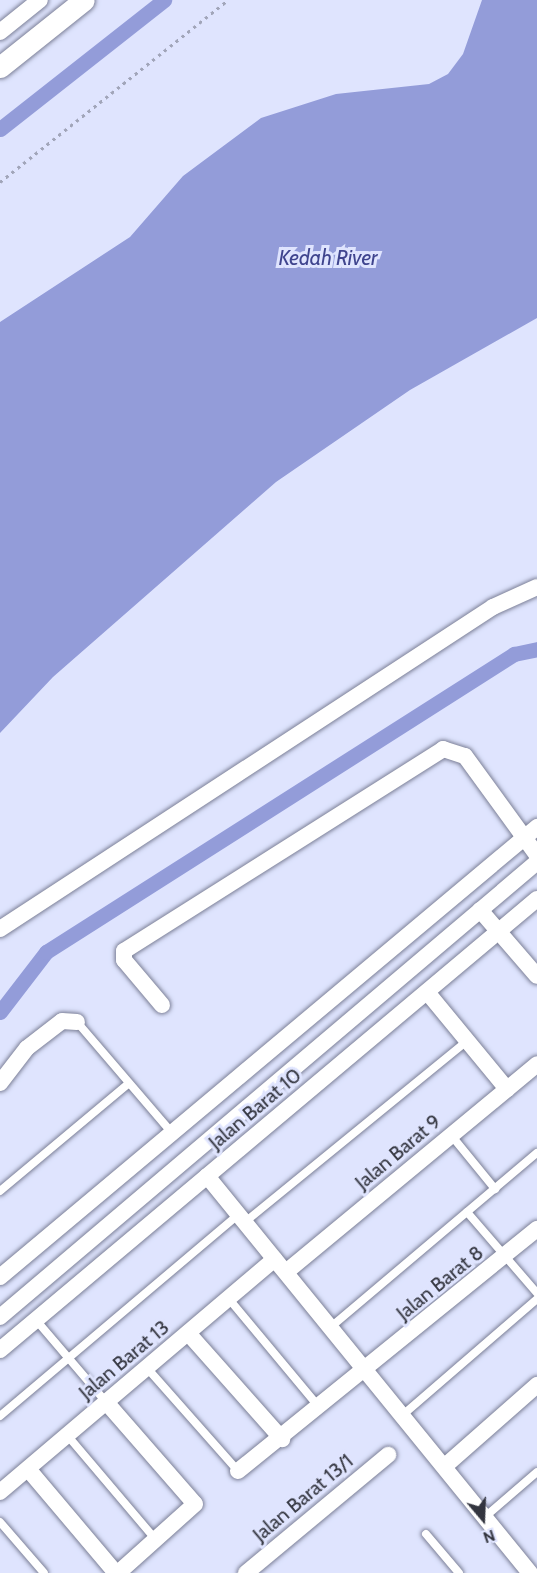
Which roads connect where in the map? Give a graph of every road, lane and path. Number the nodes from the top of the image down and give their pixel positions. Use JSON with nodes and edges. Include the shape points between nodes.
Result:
{"nodes":[{"id":1,"x":40,"y":0,"type":"edge"},
{"id":2,"x":84,"y":0,"type":"edge"},
{"id":3,"x":228,"y":0,"type":"edge"},
{"id":4,"x":0,"y":32,"type":"edge"},
{"id":5,"x":0,"y":67,"type":"edge"},
{"id":6,"x":0,"y":182,"type":"edge"},
{"id":7,"x":537,"y":587,"type":"edge"},
{"id":8,"x":537,"y":827,"type":"edge"},
{"id":9,"x":523,"y":838,"type":"junction"},
{"id":10,"x":537,"y":855,"type":"edge"},
{"id":11,"x":537,"y":862,"type":"edge"},
{"id":12,"x":537,"y":899,"type":"edge"},
{"id":13,"x":480,"y":910,"type":"junction"},
{"id":14,"x":0,"y":929,"type":"edge"},
{"id":15,"x":498,"y":932,"type":"junction"},
{"id":16,"x":537,"y":976,"type":"edge"},
{"id":17,"x":427,"y":992,"type":"junction"},
{"id":18,"x":162,"y":1005,"type":"dead end"},
{"id":19,"x":77,"y":1022,"type":"joint"},
{"id":20,"x":467,"y":1041,"type":"junction"},
{"id":21,"x":537,"y":1064,"type":"edge"},
{"id":22,"x":0,"y":1083,"type":"edge"},
{"id":23,"x":129,"y":1083,"type":"junction"},
{"id":24,"x":507,"y":1089,"type":"junction"},
{"id":25,"x":172,"y":1133,"type":"junction"},
{"id":26,"x":451,"y":1136,"type":"junction"},
{"id":27,"x":537,"y":1153,"type":"edge"},
{"id":28,"x":207,"y":1176,"type":"junction"},
{"id":29,"x":495,"y":1189,"type":"junction"},
{"id":30,"x":0,"y":1191,"type":"edge"},
{"id":31,"x":467,"y":1212,"type":"junction"},
{"id":32,"x":242,"y":1218,"type":"junction"},
{"id":33,"x":537,"y":1230,"type":"edge"},
{"id":34,"x":505,"y":1257,"type":"junction"},
{"id":35,"x":281,"y":1265,"type":"junction"},
{"id":36,"x":0,"y":1277,"type":"edge"},
{"id":37,"x":537,"y":1293,"type":"edge"},
{"id":38,"x":229,"y":1299,"type":"junction"},
{"id":39,"x":537,"y":1299,"type":"edge"},
{"id":40,"x":0,"y":1317,"type":"edge"},
{"id":41,"x":36,"y":1320,"type":"junction"},
{"id":42,"x":332,"y":1326,"type":"junction"},
{"id":43,"x":188,"y":1333,"type":"junction"},
{"id":44,"x":0,"y":1350,"type":"edge"},
{"id":45,"x":68,"y":1358,"type":"junction"},
{"id":46,"x":147,"y":1368,"type":"junction"},
{"id":47,"x":369,"y":1368,"type":"junction"},
{"id":48,"x":537,"y":1385,"type":"edge"},
{"id":49,"x":106,"y":1402,"type":"junction"},
{"id":50,"x":319,"y":1408,"type":"junction"},
{"id":51,"x":405,"y":1413,"type":"junction"},
{"id":52,"x":0,"y":1416,"type":"edge"},
{"id":53,"x":68,"y":1435,"type":"junction"},
{"id":54,"x":282,"y":1439,"type":"junction"},
{"id":55,"x":388,"y":1455,"type":"dead end"},
{"id":56,"x":445,"y":1466,"type":"junction"},
{"id":57,"x":28,"y":1469,"type":"junction"},
{"id":58,"x":238,"y":1471,"type":"joint"},
{"id":59,"x":537,"y":1472,"type":"edge"},
{"id":60,"x":0,"y":1492,"type":"edge"},
{"id":61,"x":486,"y":1516,"type":"junction"},
{"id":62,"x":0,"y":1522,"type":"edge"},
{"id":63,"x":426,"y":1534,"type":"dead end"},
{"id":64,"x":157,"y":1540,"type":"junction"},
{"id":65,"x":250,"y":1572,"type":"edge"},
{"id":66,"x":44,"y":1573,"type":"edge"},
{"id":67,"x":117,"y":1573,"type":"edge"},
{"id":68,"x":459,"y":1573,"type":"edge"},
{"id":69,"x":530,"y":1573,"type":"edge"}],
"edges":[{"from":1,"to":4,"type":"street"},
{"from":2,"to":5,"type":"street"},
{"from":3,"to":6,"type":"path"},
{"from":7,"to":14,"type":"street","via":[[493,607]]},
{"from":8,"to":9,"type":"street"},
{"from":9,"to":10,"type":"street"},
{"from":9,"to":18,"type":"street","via":[[465,756],[443,749],[124,951],[124,960]]},
{"from":9,"to":25,"type":"street"},
{"from":11,"to":13,"type":"street"},
{"from":12,"to":15,"type":"street","name":"Jalan Barat 10"},
{"from":13,"to":15,"type":"street"},
{"from":13,"to":40,"type":"street"},
{"from":15,"to":16,"type":"street"},
{"from":15,"to":17,"type":"street","name":"Jalan Barat 10"},
{"from":17,"to":20,"type":"street"},
{"from":17,"to":28,"type":"street","name":"Jalan Barat 10"},
{"from":19,"to":22,"type":"street","via":[[62,1021],[27,1048]]},
{"from":19,"to":23,"type":"lane"},
{"from":20,"to":24,"type":"street"},
{"from":20,"to":32,"type":"lane"},
{"from":21,"to":24,"type":"street","name":"Jalan Barat 9"},
{"from":23,"to":25,"type":"lane"},
{"from":23,"to":30,"type":"lane"},
{"from":24,"to":26,"type":"street","name":"Jalan Barat 9"},
{"from":25,"to":36,"type":"street"},
{"from":26,"to":29,"type":"lane"},
{"from":26,"to":35,"type":"street","name":"Jalan Barat 9"},
{"from":27,"to":29,"type":"lane"},
{"from":28,"to":32,"type":"street"},
{"from":28,"to":41,"type":"street","name":"Jalan Barat 10"},
{"from":29,"to":31,"type":"lane"},
{"from":31,"to":34,"type":"lane"},
{"from":31,"to":42,"type":"lane"},
{"from":32,"to":35,"type":"street"},
{"from":32,"to":45,"type":"lane"},
{"from":33,"to":34,"type":"street","name":"Jalan Barat 8"},
{"from":34,"to":37,"type":"lane"},
{"from":34,"to":47,"type":"street","name":"Jalan Barat 8"},
{"from":35,"to":38,"type":"street","name":"Jalan Barat 13"},
{"from":35,"to":42,"type":"street"},
{"from":38,"to":43,"type":"street","name":"Jalan Barat 13"},
{"from":38,"to":50,"type":"lane"},
{"from":39,"to":51,"type":"lane"},
{"from":41,"to":44,"type":"street","name":"Jalan Barat 10"},
{"from":41,"to":45,"type":"lane"},
{"from":42,"to":47,"type":"street"},
{"from":43,"to":46,"type":"street","name":"Jalan Barat 13"},
{"from":43,"to":54,"type":"street"},
{"from":45,"to":49,"type":"lane"},
{"from":45,"to":52,"type":"lane"},
{"from":46,"to":49,"type":"street","name":"Jalan Barat 13"},
{"from":46,"to":58,"type":"lane"},
{"from":47,"to":50,"type":"street","name":"Jalan Barat 8"},
{"from":47,"to":51,"type":"street"},
{"from":48,"to":56,"type":"street"},
{"from":49,"to":53,"type":"street","name":"Jalan Barat 13"},
{"from":49,"to":64,"type":"street","via":[[195,1504]]},
{"from":50,"to":54,"type":"street","name":"Jalan Barat 8"},
{"from":51,"to":56,"type":"street"},
{"from":53,"to":57,"type":"street","name":"Jalan Barat 13"},
{"from":53,"to":64,"type":"lane"},
{"from":54,"to":58,"type":"street","name":"Jalan Barat 8"},
{"from":55,"to":65,"type":"street","name":"Jalan Barat 13/1"},
{"from":56,"to":61,"type":"street"},
{"from":57,"to":60,"type":"street","name":"Jalan Barat 13"},
{"from":57,"to":67,"type":"street"},
{"from":59,"to":61,"type":"lane"},
{"from":61,"to":69,"type":"street"},
{"from":62,"to":66,"type":"lane"},
{"from":63,"to":68,"type":"lane"},
{"from":64,"to":67,"type":"street"}]}
